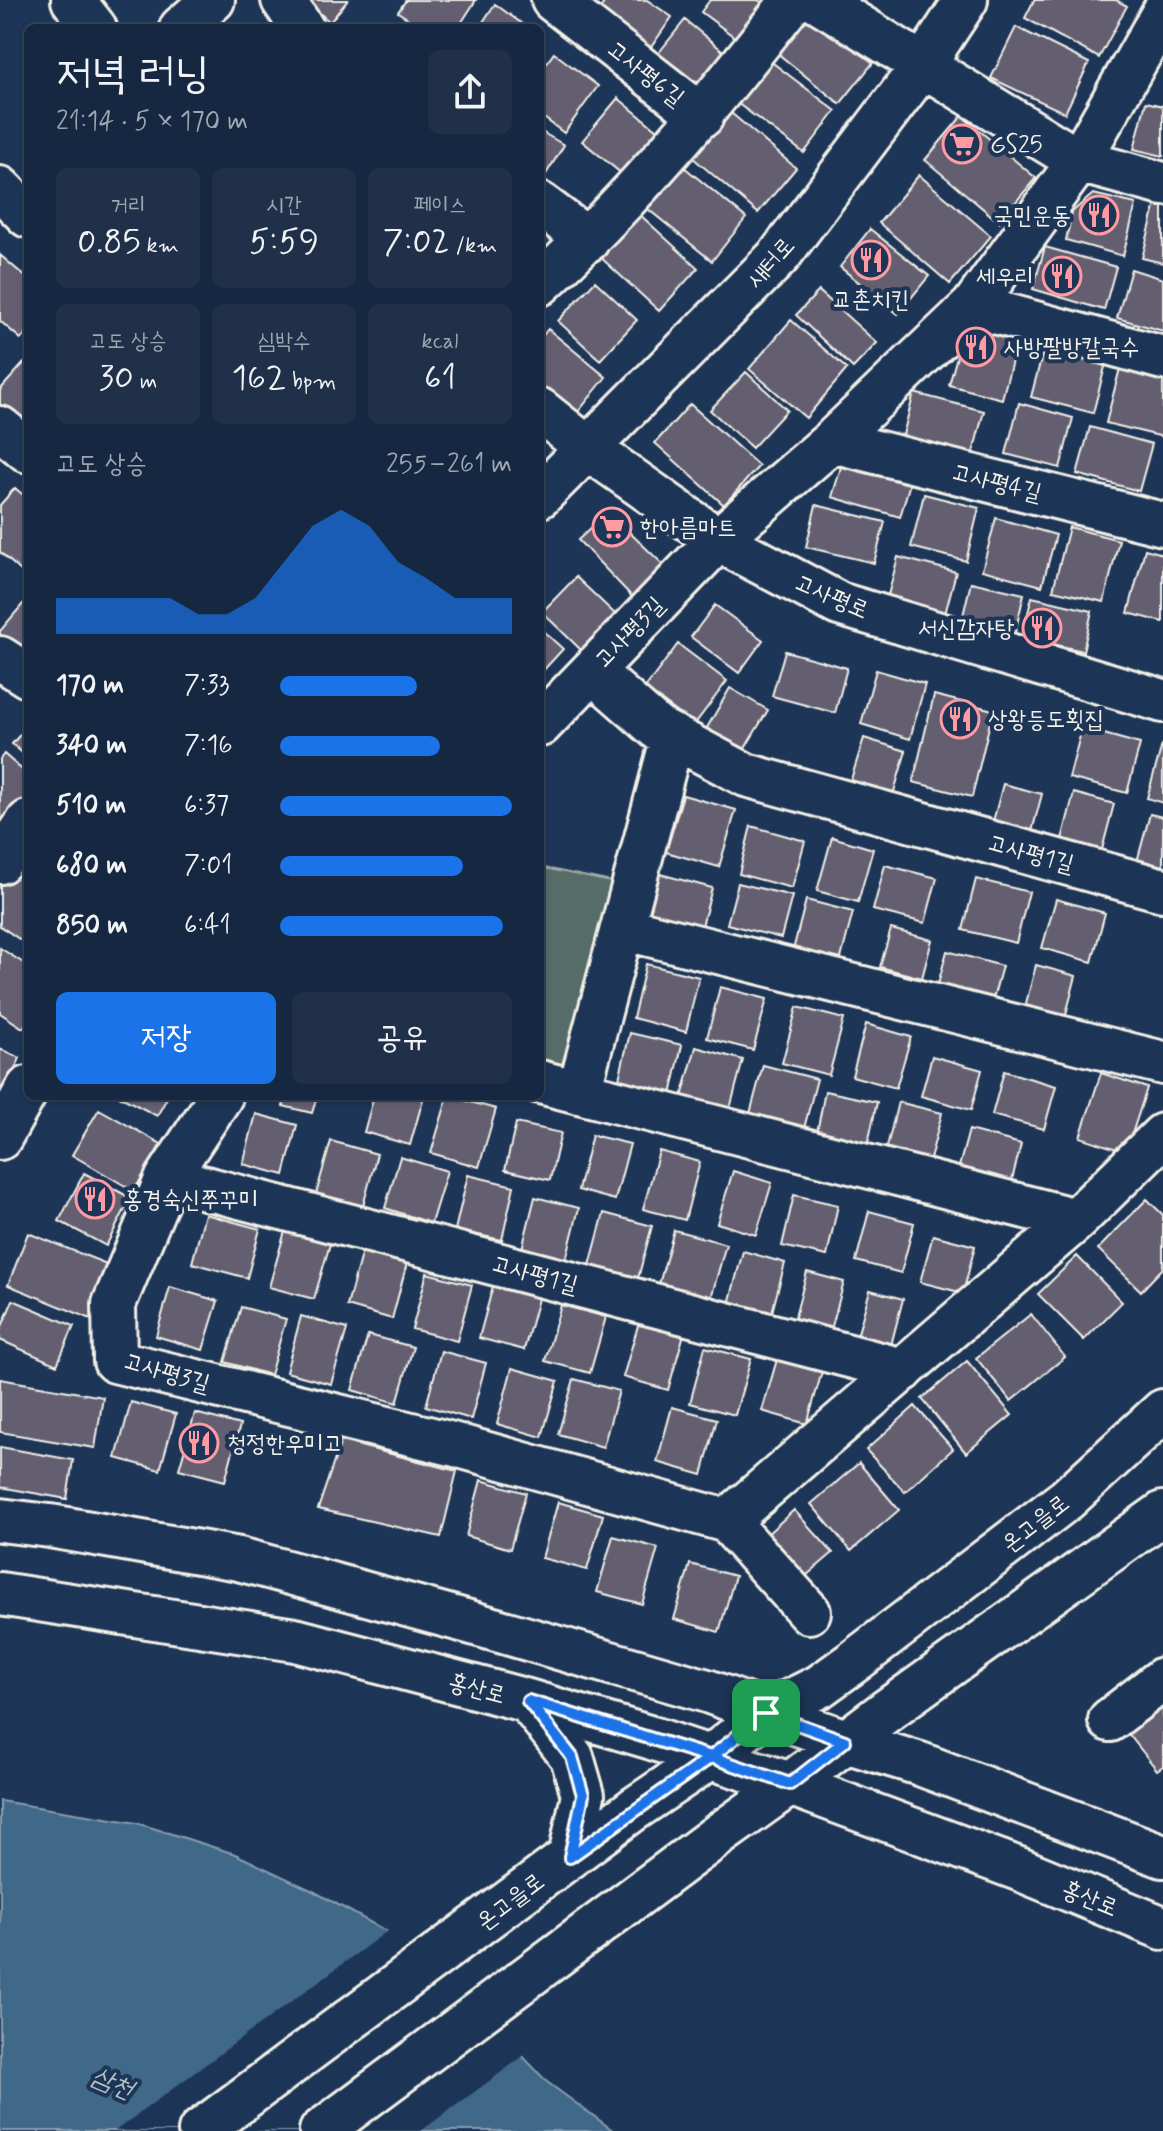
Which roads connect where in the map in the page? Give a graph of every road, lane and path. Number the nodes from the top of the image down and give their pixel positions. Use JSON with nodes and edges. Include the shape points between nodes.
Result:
{"nodes":[{"id":1,"x":73,"y":0,"type":"edge"},
{"id":2,"x":213,"y":0,"type":"edge"},
{"id":3,"x":283,"y":0,"type":"edge"},
{"id":4,"x":553,"y":0,"type":"edge"},
{"id":5,"x":793,"y":0,"type":"edge"},
{"id":6,"x":817,"y":0,"type":"edge"},
{"id":7,"x":966,"y":0,"type":"edge"},
{"id":8,"x":1163,"y":13,"type":"edge"},
{"id":9,"x":92,"y":24,"type":"edge"},
{"id":10,"x":186,"y":24,"type":"edge"},
{"id":11,"x":299,"y":24,"type":"edge"},
{"id":12,"x":924,"y":64,"type":"junction"},
{"id":13,"x":702,"y":116,"type":"junction"},
{"id":14,"x":1079,"y":161,"type":"junction"},
{"id":15,"x":1163,"y":184,"type":"edge"},
{"id":16,"x":544,"y":207,"type":"edge"},
{"id":17,"x":588,"y":240,"type":"junction"},
{"id":18,"x":544,"y":280,"type":"edge"},
{"id":19,"x":973,"y":306,"type":"junction"},
{"id":20,"x":1163,"y":358,"type":"edge"},
{"id":21,"x":544,"y":413,"type":"edge"},
{"id":22,"x":832,"y":441,"type":"junction"},
{"id":23,"x":589,"y":449,"type":"junction"},
{"id":24,"x":544,"y":492,"type":"edge"},
{"id":25,"x":1163,"y":524,"type":"edge"},
{"id":26,"x":718,"y":540,"type":"junction"},
{"id":27,"x":0,"y":658,"type":"edge"},
{"id":28,"x":592,"y":671,"type":"junction"},
{"id":29,"x":24,"y":673,"type":"edge"},
{"id":30,"x":1163,"y":701,"type":"edge"},
{"id":31,"x":544,"y":721,"type":"edge"},
{"id":32,"x":673,"y":736,"type":"junction"},
{"id":33,"x":1163,"y":890,"type":"edge"},
{"id":34,"x":622,"y":928,"type":"junction"},
{"id":35,"x":1163,"y":1063,"type":"edge"},
{"id":36,"x":559,"y":1087,"type":"edge"},
{"id":37,"x":24,"y":1095,"type":"edge"},
{"id":38,"x":218,"y":1100,"type":"edge"},
{"id":39,"x":1163,"y":1135,"type":"edge"},
{"id":40,"x":0,"y":1138,"type":"edge"},
{"id":41,"x":167,"y":1178,"type":"junction"},
{"id":42,"x":1076,"y":1220,"type":"junction"},
{"id":43,"x":903,"y":1370,"type":"junction"},
{"id":44,"x":1163,"y":1411,"type":"edge"},
{"id":45,"x":1163,"y":1513,"type":"edge"},
{"id":46,"x":0,"y":1520,"type":"edge"},
{"id":47,"x":727,"y":1521,"type":"junction"},
{"id":48,"x":0,"y":1594,"type":"edge"},
{"id":49,"x":809,"y":1612,"type":"dead end"},
{"id":50,"x":1163,"y":1679,"type":"edge"},
{"id":51,"x":528,"y":1701,"type":"junction"},
{"id":52,"x":766,"y":1713,"type":"junction"},
{"id":53,"x":1110,"y":1720,"type":"dead end"},
{"id":54,"x":845,"y":1741,"type":"junction"},
{"id":55,"x":711,"y":1757,"type":"junction"},
{"id":56,"x":790,"y":1784,"type":"junction"},
{"id":57,"x":1163,"y":1856,"type":"edge"},
{"id":58,"x":570,"y":1857,"type":"junction"},
{"id":59,"x":1163,"y":1928,"type":"edge"},
{"id":60,"x":200,"y":2131,"type":"edge"},
{"id":61,"x":321,"y":2131,"type":"edge"}],
"edges":[{"from":1,"to":9,"type":"street"},
{"from":2,"to":10,"type":"street"},
{"from":3,"to":11,"type":"street"},
{"from":4,"to":13,"type":"street","name":"고사평6길"},
{"from":5,"to":13,"type":"street","name":"고사평6길"},
{"from":6,"to":12,"type":"street"},
{"from":7,"to":12,"type":"street","name":"새터로"},
{"from":8,"to":14,"type":"street"},
{"from":12,"to":14,"type":"street"},
{"from":12,"to":23,"type":"street","name":"새터로","via":[[779,256]]},
{"from":13,"to":17,"type":"street","name":"고사평6길"},
{"from":14,"to":15,"type":"street"},
{"from":14,"to":19,"type":"street"},
{"from":16,"to":17,"type":"street"},
{"from":17,"to":18,"type":"street","name":"고사평6길"},
{"from":19,"to":20,"type":"street"},
{"from":19,"to":22,"type":"street"},
{"from":21,"to":23,"type":"street","name":"고사평로"},
{"from":22,"to":25,"type":"street","name":"고사평4길"},
{"from":22,"to":26,"type":"street"},
{"from":23,"to":24,"type":"street","name":"새터로"},
{"from":23,"to":26,"type":"street","name":"고사평로"},
{"from":26,"to":28,"type":"street","name":"고사평3길"},
{"from":26,"to":30,"type":"street","name":"고사평로","via":[[839,604]]},
{"from":27,"to":29,"type":"street"},
{"from":28,"to":31,"type":"street","name":"고사평3길"},
{"from":28,"to":32,"type":"street","name":"고사평1길"},
{"from":32,"to":33,"type":"street","name":"고사평1길","via":[[746,775]]},
{"from":32,"to":34,"type":"street"},
{"from":34,"to":35,"type":"street"},
{"from":34,"to":36,"type":"street"},
{"from":36,"to":42,"type":"street"},
{"from":37,"to":40,"type":"street"},
{"from":38,"to":41,"type":"street","name":"고사평3길"},
{"from":39,"to":42,"type":"street"},
{"from":41,"to":43,"type":"street","name":"고사평1길"},
{"from":41,"to":47,"type":"street","name":"고사평3길","via":[[114,1304],[115,1361],[452,1444]]},
{"from":42,"to":43,"type":"street"},
{"from":43,"to":47,"type":"street"},
{"from":44,"to":52,"type":"street","name":"온고을로","via":[[1067,1499],[868,1651],[820,1686]]},
{"from":45,"to":54,"type":"street"},
{"from":46,"to":52,"type":"street","via":[[239,1559],[692,1687]]},
{"from":47,"to":49,"type":"street"},
{"from":48,"to":51,"type":"street","name":"홍산로","via":[[295,1640]]},
{"from":50,"to":53,"type":"street"},
{"from":51,"to":55,"type":"street","name":"홍산로"},
{"from":51,"to":58,"type":"street","via":[[572,1757],[583,1795]]},
{"from":52,"to":54,"type":"street"},
{"from":52,"to":55,"type":"street","name":"온고을로"},
{"from":54,"to":56,"type":"street"},
{"from":54,"to":57,"type":"street"},
{"from":55,"to":56,"type":"street","name":"홍산로"},
{"from":55,"to":58,"type":"street","name":"온고을로"},
{"from":56,"to":59,"type":"street","name":"홍산로"},
{"from":56,"to":61,"type":"street"},
{"from":58,"to":60,"type":"street","name":"온고을로"}]}
